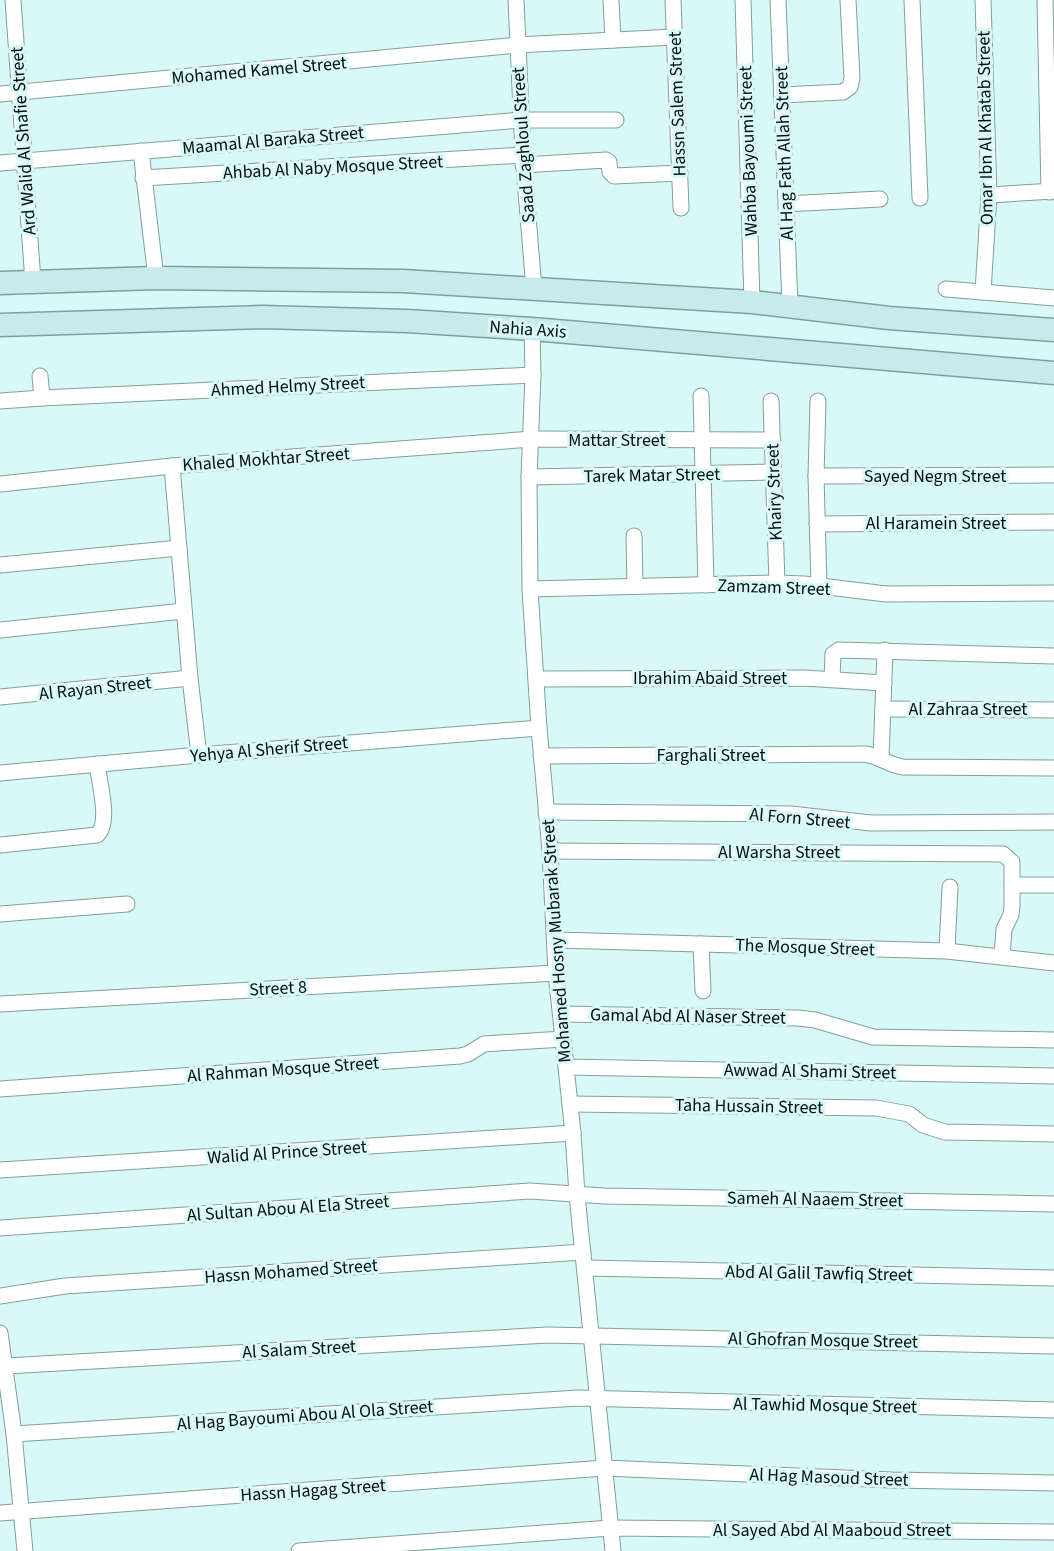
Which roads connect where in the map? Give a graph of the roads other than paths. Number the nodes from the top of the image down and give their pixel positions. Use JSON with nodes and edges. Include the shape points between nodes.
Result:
{"nodes":[{"id":1,"x":14,"y":0,"type":"edge"},
{"id":2,"x":516,"y":0,"type":"edge"},
{"id":3,"x":611,"y":0,"type":"edge"},
{"id":4,"x":673,"y":0,"type":"edge"},
{"id":5,"x":743,"y":0,"type":"edge"},
{"id":6,"x":778,"y":0,"type":"edge"},
{"id":7,"x":848,"y":0,"type":"edge"},
{"id":8,"x":912,"y":0,"type":"edge"},
{"id":9,"x":983,"y":0,"type":"edge"},
{"id":10,"x":1045,"y":0,"type":"edge"},
{"id":11,"x":674,"y":37,"type":"junction"},
{"id":12,"x":613,"y":40,"type":"junction"},
{"id":13,"x":517,"y":45,"type":"junction"},
{"id":14,"x":19,"y":92,"type":"junction"},
{"id":15,"x":0,"y":94,"type":"edge"},
{"id":16,"x":782,"y":95,"type":"junction"},
{"id":17,"x":521,"y":120,"type":"junction"},
{"id":18,"x":616,"y":120,"type":"dead end"},
{"id":19,"x":141,"y":151,"type":"junction"},
{"id":20,"x":523,"y":160,"type":"junction"},
{"id":21,"x":25,"y":161,"type":"junction"},
{"id":22,"x":0,"y":163,"type":"edge"},
{"id":23,"x":680,"y":173,"type":"junction"},
{"id":24,"x":143,"y":178,"type":"junction"},
{"id":25,"x":1052,"y":191,"type":"edge"},
{"id":26,"x":989,"y":195,"type":"junction"},
{"id":27,"x":920,"y":198,"type":"dead end"},
{"id":28,"x":879,"y":199,"type":"dead end"},
{"id":29,"x":786,"y":204,"type":"junction"},
{"id":30,"x":681,"y":208,"type":"dead end"},
{"id":31,"x":156,"y":278,"type":"junction"},
{"id":32,"x":33,"y":282,"type":"junction"},
{"id":33,"x":0,"y":283,"type":"edge"},
{"id":34,"x":534,"y":289,"type":"junction"},
{"id":35,"x":946,"y":289,"type":"dead end"},
{"id":36,"x":983,"y":292,"type":"junction"},
{"id":37,"x":1054,"y":298,"type":"edge"},
{"id":38,"x":752,"y":302,"type":"junction"},
{"id":39,"x":790,"y":305,"type":"junction"},
{"id":40,"x":0,"y":325,"type":"edge"},
{"id":41,"x":532,"y":328,"type":"junction"},
{"id":42,"x":1054,"y":330,"type":"edge"},
{"id":43,"x":1054,"y":373,"type":"edge"},
{"id":44,"x":533,"y":375,"type":"junction"},
{"id":45,"x":40,"y":376,"type":"dead end"},
{"id":46,"x":701,"y":396,"type":"dead end"},
{"id":47,"x":42,"y":398,"type":"junction"},
{"id":48,"x":0,"y":401,"type":"edge"},
{"id":49,"x":771,"y":401,"type":"dead end"},
{"id":50,"x":818,"y":401,"type":"dead end"},
{"id":51,"x":532,"y":439,"type":"junction"},
{"id":52,"x":702,"y":440,"type":"junction"},
{"id":53,"x":773,"y":440,"type":"junction"},
{"id":54,"x":172,"y":466,"type":"junction"},
{"id":55,"x":774,"y":472,"type":"junction"},
{"id":56,"x":703,"y":474,"type":"junction"},
{"id":57,"x":1054,"y":475,"type":"edge"},
{"id":58,"x":816,"y":476,"type":"junction"},
{"id":59,"x":530,"y":477,"type":"junction"},
{"id":60,"x":0,"y":484,"type":"edge"},
{"id":61,"x":1054,"y":522,"type":"edge"},
{"id":62,"x":817,"y":524,"type":"junction"},
{"id":63,"x":634,"y":536,"type":"dead end"},
{"id":64,"x":179,"y":548,"type":"junction"},
{"id":65,"x":0,"y":565,"type":"edge"},
{"id":66,"x":777,"y":583,"type":"junction"},
{"id":67,"x":706,"y":585,"type":"junction"},
{"id":68,"x":819,"y":585,"type":"junction"},
{"id":69,"x":635,"y":586,"type":"junction"},
{"id":70,"x":530,"y":589,"type":"junction"},
{"id":71,"x":1054,"y":593,"type":"edge"},
{"id":72,"x":184,"y":611,"type":"junction"},
{"id":73,"x":0,"y":630,"type":"edge"},
{"id":74,"x":885,"y":650,"type":"junction"},
{"id":75,"x":1054,"y":656,"type":"edge"},
{"id":76,"x":190,"y":678,"type":"junction"},
{"id":77,"x":536,"y":679,"type":"junction"},
{"id":78,"x":832,"y":679,"type":"junction"},
{"id":79,"x":884,"y":683,"type":"junction"},
{"id":80,"x":0,"y":698,"type":"edge"},
{"id":81,"x":883,"y":709,"type":"junction"},
{"id":82,"x":1054,"y":710,"type":"edge"},
{"id":83,"x":539,"y":728,"type":"junction"},
{"id":84,"x":199,"y":754,"type":"junction"},
{"id":85,"x":541,"y":756,"type":"junction"},
{"id":86,"x":881,"y":758,"type":"junction"},
{"id":87,"x":97,"y":764,"type":"junction"},
{"id":88,"x":1054,"y":768,"type":"edge"},
{"id":89,"x":0,"y":773,"type":"edge"},
{"id":90,"x":546,"y":812,"type":"junction"},
{"id":91,"x":1054,"y":822,"type":"edge"},
{"id":92,"x":0,"y":845,"type":"edge"},
{"id":93,"x":550,"y":851,"type":"junction"},
{"id":94,"x":1012,"y":885,"type":"junction"},
{"id":95,"x":1054,"y":885,"type":"edge"},
{"id":96,"x":950,"y":887,"type":"dead end"},
{"id":97,"x":127,"y":904,"type":"dead end"},
{"id":98,"x":0,"y":914,"type":"edge"},
{"id":99,"x":555,"y":940,"type":"junction"},
{"id":100,"x":701,"y":944,"type":"junction"},
{"id":101,"x":947,"y":951,"type":"junction"},
{"id":102,"x":1002,"y":957,"type":"junction"},
{"id":103,"x":1054,"y":963,"type":"edge"},
{"id":104,"x":556,"y":973,"type":"junction"},
{"id":105,"x":703,"y":991,"type":"dead end"},
{"id":106,"x":0,"y":1004,"type":"edge"},
{"id":107,"x":561,"y":1014,"type":"junction"},
{"id":108,"x":563,"y":1039,"type":"junction"},
{"id":109,"x":1054,"y":1040,"type":"edge"},
{"id":110,"x":566,"y":1067,"type":"junction"},
{"id":111,"x":1054,"y":1076,"type":"edge"},
{"id":112,"x":0,"y":1089,"type":"edge"},
{"id":113,"x":570,"y":1104,"type":"junction"},
{"id":114,"x":573,"y":1133,"type":"junction"},
{"id":115,"x":1054,"y":1134,"type":"edge"},
{"id":116,"x":0,"y":1170,"type":"edge"},
{"id":117,"x":577,"y":1195,"type":"junction"},
{"id":118,"x":1054,"y":1204,"type":"edge"},
{"id":119,"x":0,"y":1228,"type":"edge"},
{"id":120,"x":583,"y":1252,"type":"junction"},
{"id":121,"x":585,"y":1269,"type":"junction"},
{"id":122,"x":1054,"y":1278,"type":"edge"},
{"id":123,"x":0,"y":1296,"type":"edge"},
{"id":124,"x":0,"y":1333,"type":"edge"},
{"id":125,"x":592,"y":1335,"type":"junction"},
{"id":126,"x":1054,"y":1346,"type":"edge"},
{"id":127,"x":6,"y":1366,"type":"junction"},
{"id":128,"x":4,"y":1387,"type":"edge"},
{"id":129,"x":597,"y":1399,"type":"junction"},
{"id":130,"x":1054,"y":1410,"type":"edge"},
{"id":131,"x":14,"y":1434,"type":"junction"},
{"id":132,"x":16,"y":1460,"type":"junction"},
{"id":133,"x":0,"y":1461,"type":"edge"},
{"id":134,"x":604,"y":1468,"type":"junction"},
{"id":135,"x":1054,"y":1483,"type":"edge"},
{"id":136,"x":21,"y":1511,"type":"junction"},
{"id":137,"x":0,"y":1513,"type":"edge"},
{"id":138,"x":611,"y":1528,"type":"junction"},
{"id":139,"x":1054,"y":1532,"type":"edge"},
{"id":140,"x":25,"y":1551,"type":"edge"},
{"id":141,"x":299,"y":1551,"type":"edge"},
{"id":142,"x":613,"y":1551,"type":"edge"}],
"edges":[{"from":1,"to":14,"type":"street","name":"Ard Walid Al Shafie Street"},
{"from":2,"to":13,"type":"street","name":"Saad Zaghloul Street"},
{"from":3,"to":12,"type":"street"},
{"from":4,"to":11,"type":"street","name":"Hassn Salem Street"},
{"from":5,"to":38,"type":"street","name":"Wahba Bayoumi Street"},
{"from":6,"to":16,"type":"street","name":"Al Hag Fath Allah Street"},
{"from":7,"to":16,"type":"street","via":[[850,87],[843,92]]},
{"from":8,"to":27,"type":"street"},
{"from":9,"to":26,"type":"street","name":"Omar Ibn Al Khatab Street"},
{"from":10,"to":25,"type":"street"},
{"from":11,"to":12,"type":"street","name":"Mohamed Kamel Street"},
{"from":11,"to":23,"type":"street","name":"Hassn Salem Street"},
{"from":12,"to":13,"type":"street","name":"Mohamed Kamel Street"},
{"from":13,"to":14,"type":"street","name":"Mohamed Kamel Street"},
{"from":13,"to":17,"type":"street","name":"Saad Zaghloul Street"},
{"from":14,"to":15,"type":"street","name":"Mohamed Kamel Street"},
{"from":14,"to":21,"type":"street","name":"Ard Walid Al Shafie Street"},
{"from":16,"to":29,"type":"street","name":"Al Hag Fath Allah Street"},
{"from":17,"to":18,"type":"street","name":"Maamal Al Baraka Street"},
{"from":17,"to":19,"type":"street","name":"Maamal Al Baraka Street"},
{"from":17,"to":20,"type":"street","name":"Saad Zaghloul Street"},
{"from":19,"to":21,"type":"street","name":"Maamal Al Baraka Street"},
{"from":19,"to":24,"type":"street"},
{"from":20,"to":23,"type":"street","name":"Ahbab Al Naby Mosque Street","via":[[606,160],[614,176]]},
{"from":20,"to":24,"type":"street","name":"Ahbab Al Naby Mosque Street"},
{"from":20,"to":34,"type":"street","name":"Saad Zaghloul Street"},
{"from":21,"to":22,"type":"street","name":"Maamal Al Baraka Street"},
{"from":21,"to":32,"type":"street","name":"Ard Walid Al Shafie Street"},
{"from":23,"to":30,"type":"street","name":"Hassn Salem Street"},
{"from":24,"to":31,"type":"street"},
{"from":25,"to":26,"type":"street"},
{"from":26,"to":36,"type":"street","name":"Omar Ibn Al Khatab Street"},
{"from":28,"to":29,"type":"street"},
{"from":29,"to":39,"type":"street","name":"Al Hag Fath Allah Street"},
{"from":31,"to":32,"type":"main road"},
{"from":31,"to":34,"type":"main road","via":[[403,281]]},
{"from":32,"to":33,"type":"main road"},
{"from":34,"to":38,"type":"main road"},
{"from":34,"to":41,"type":"main road"},
{"from":35,"to":36,"type":"street"},
{"from":36,"to":37,"type":"street"},
{"from":38,"to":39,"type":"main road"},
{"from":39,"to":42,"type":"main road","via":[[889,318]]},
{"from":40,"to":41,"type":"main road","name":"Nahia Axis","via":[[262,317]]},
{"from":41,"to":43,"type":"main road","name":"Nahia Axis"},
{"from":41,"to":44,"type":"street","name":"Mohamed Hosny Mubarak Street"},
{"from":44,"to":47,"type":"street","name":"Ahmed Helmy Street"},
{"from":44,"to":51,"type":"street","name":"Mohamed Hosny Mubarak Street"},
{"from":45,"to":47,"type":"street"},
{"from":46,"to":52,"type":"street"},
{"from":47,"to":48,"type":"street","name":"Ahmed Helmy Street"},
{"from":49,"to":53,"type":"street","name":"Khairy Street"},
{"from":50,"to":58,"type":"street"},
{"from":51,"to":52,"type":"street","name":"Mattar Street"},
{"from":51,"to":54,"type":"street","name":"Khaled Mokhtar Street"},
{"from":51,"to":59,"type":"street","name":"Mohamed Hosny Mubarak Street"},
{"from":52,"to":53,"type":"street","name":"Mattar Street"},
{"from":52,"to":56,"type":"street"},
{"from":53,"to":55,"type":"street","name":"Khairy Street"},
{"from":54,"to":60,"type":"street","name":"Khaled Mokhtar Street"},
{"from":54,"to":64,"type":"street"},
{"from":55,"to":56,"type":"street","name":"Tarek Matar Street"},
{"from":55,"to":66,"type":"street","name":"Khairy Street"},
{"from":56,"to":59,"type":"street","name":"Tarek Matar Street"},
{"from":56,"to":67,"type":"street"},
{"from":57,"to":58,"type":"street","name":"Sayed Negm Street"},
{"from":58,"to":62,"type":"street"},
{"from":59,"to":70,"type":"street","name":"Mohamed Hosny Mubarak Street"},
{"from":61,"to":62,"type":"street","name":"Al Haramein Street"},
{"from":62,"to":68,"type":"street"},
{"from":63,"to":69,"type":"street"},
{"from":64,"to":65,"type":"street"},
{"from":64,"to":72,"type":"street"},
{"from":66,"to":67,"type":"street","name":"Zamzam Street"},
{"from":66,"to":68,"type":"street","name":"Zamzam Street"},
{"from":67,"to":69,"type":"street","name":"Zamzam Street"},
{"from":68,"to":71,"type":"street","name":"Zamzam Street","via":[[886,594]]},
{"from":69,"to":70,"type":"street","name":"Zamzam Street"},
{"from":70,"to":77,"type":"street","name":"Mohamed Hosny Mubarak Street"},
{"from":72,"to":73,"type":"street"},
{"from":72,"to":76,"type":"street"},
{"from":74,"to":75,"type":"street"},
{"from":74,"to":78,"type":"street","via":[[836,650]]},
{"from":74,"to":79,"type":"street"},
{"from":76,"to":80,"type":"street","name":"Al Rayan Street"},
{"from":76,"to":84,"type":"street"},
{"from":77,"to":78,"type":"street","name":"Ibrahim Abaid Street"},
{"from":77,"to":83,"type":"street","name":"Mohamed Hosny Mubarak Street"},
{"from":78,"to":79,"type":"street","name":"Ibrahim Abaid Street"},
{"from":79,"to":81,"type":"street"},
{"from":81,"to":82,"type":"street","name":"Al Zahraa Street"},
{"from":81,"to":86,"type":"street"},
{"from":83,"to":84,"type":"street","name":"Yehya Al Sherif Street"},
{"from":83,"to":85,"type":"street","name":"Mohamed Hosny Mubarak Street"},
{"from":84,"to":87,"type":"street","name":"Yehya Al Sherif Street"},
{"from":85,"to":86,"type":"street","name":"Farghali Street","via":[[865,754]]},
{"from":85,"to":90,"type":"street","name":"Mohamed Hosny Mubarak Street"},
{"from":86,"to":88,"type":"street","name":"Farghali Street","via":[[887,764],[903,767]]},
{"from":87,"to":89,"type":"street","name":"Yehya Al Sherif Street"},
{"from":87,"to":92,"type":"street","via":[[104,821],[97,835]]},
{"from":90,"to":91,"type":"street","name":"Al Forn Street","via":[[791,814],[872,823]]},
{"from":90,"to":93,"type":"street","name":"Mohamed Hosny Mubarak Street"},
{"from":93,"to":94,"type":"street","name":"Al Warsha Street","via":[[988,854],[1007,856],[1012,862]]},
{"from":93,"to":99,"type":"street","name":"Mohamed Hosny Mubarak Street"},
{"from":94,"to":95,"type":"street"},
{"from":94,"to":102,"type":"street","via":[[1012,912],[1004,929]]},
{"from":96,"to":101,"type":"street"},
{"from":97,"to":98,"type":"street"},
{"from":99,"to":100,"type":"street","name":"The Mosque Street"},
{"from":99,"to":104,"type":"street","name":"Mohamed Hosny Mubarak Street"},
{"from":100,"to":101,"type":"street","name":"The Mosque Street"},
{"from":100,"to":105,"type":"street"},
{"from":101,"to":102,"type":"street","name":"The Mosque Street"},
{"from":102,"to":103,"type":"street","name":"The Mosque Street"},
{"from":104,"to":106,"type":"street","name":"Street 8"},
{"from":104,"to":107,"type":"street","name":"Mohamed Hosny Mubarak Street"},
{"from":107,"to":108,"type":"street","name":"Mohamed Hosny Mubarak Street"},
{"from":107,"to":109,"type":"street","name":"Gamal Abd Al Naser Street","via":[[815,1020],[873,1037]]},
{"from":108,"to":110,"type":"street","name":"Mohamed Hosny Mubarak Street"},
{"from":108,"to":112,"type":"street","name":"Al Rahman Mosque Street","via":[[484,1044],[460,1056]]},
{"from":110,"to":111,"type":"street","name":"Awwad Al Shami Street"},
{"from":110,"to":113,"type":"street","name":"Mohamed Hosny Mubarak Street"},
{"from":113,"to":114,"type":"street","name":"Mohamed Hosny Mubarak Street"},
{"from":113,"to":115,"type":"street","name":"Taha Hussain Street","via":[[876,1108],[909,1114],[923,1125],[945,1132]]},
{"from":114,"to":116,"type":"street","name":"Walid Al Prince Street"},
{"from":114,"to":117,"type":"street","name":"Mohamed Hosny Mubarak Street"},
{"from":117,"to":118,"type":"street","name":"Sameh Al Naaem Street"},
{"from":117,"to":119,"type":"street","name":"Al Sultan Abou Al Ela Street","via":[[530,1191]]},
{"from":117,"to":120,"type":"street","name":"Mohamed Hosny Mubarak Street"},
{"from":120,"to":121,"type":"street","name":"Mohamed Hosny Mubarak Street"},
{"from":120,"to":123,"type":"street","name":"Hassn Mohamed Street","via":[[65,1286]]},
{"from":121,"to":122,"type":"street","name":"Abd Al Galil Tawfiq Street"},
{"from":121,"to":125,"type":"street","name":"Mohamed Hosny Mubarak Street"},
{"from":124,"to":127,"type":"street"},
{"from":125,"to":126,"type":"street","name":"Al Ghofran Mosque Street"},
{"from":125,"to":127,"type":"street","name":"Al Salam Street"},
{"from":125,"to":129,"type":"street","name":"Mohamed Hosny Mubarak Street"},
{"from":127,"to":128,"type":"street"},
{"from":128,"to":131,"type":"street"},
{"from":129,"to":130,"type":"street","name":"Al Tawhid Mosque Street"},
{"from":129,"to":131,"type":"street","name":"Al Hag Bayoumi Abou Al Ola Street"},
{"from":129,"to":134,"type":"street","name":"Mohamed Hosny Mubarak Street"},
{"from":131,"to":132,"type":"street"},
{"from":132,"to":133,"type":"street"},
{"from":132,"to":136,"type":"street"},
{"from":134,"to":135,"type":"street","name":"Al Hag Masoud Street"},
{"from":134,"to":136,"type":"street","name":"Hassn Hagag Street"},
{"from":134,"to":138,"type":"street","name":"Mohamed Hosny Mubarak Street"},
{"from":136,"to":137,"type":"street","name":"Hassn Hagag Street"},
{"from":136,"to":140,"type":"street"},
{"from":138,"to":139,"type":"street","name":"Al Sayed Abd Al Maaboud Street"},
{"from":138,"to":141,"type":"street","name":"Al Sayed Abd Al Maaboud Street"},
{"from":138,"to":142,"type":"street","name":"Mohamed Hosny Mubarak Street"}]}
